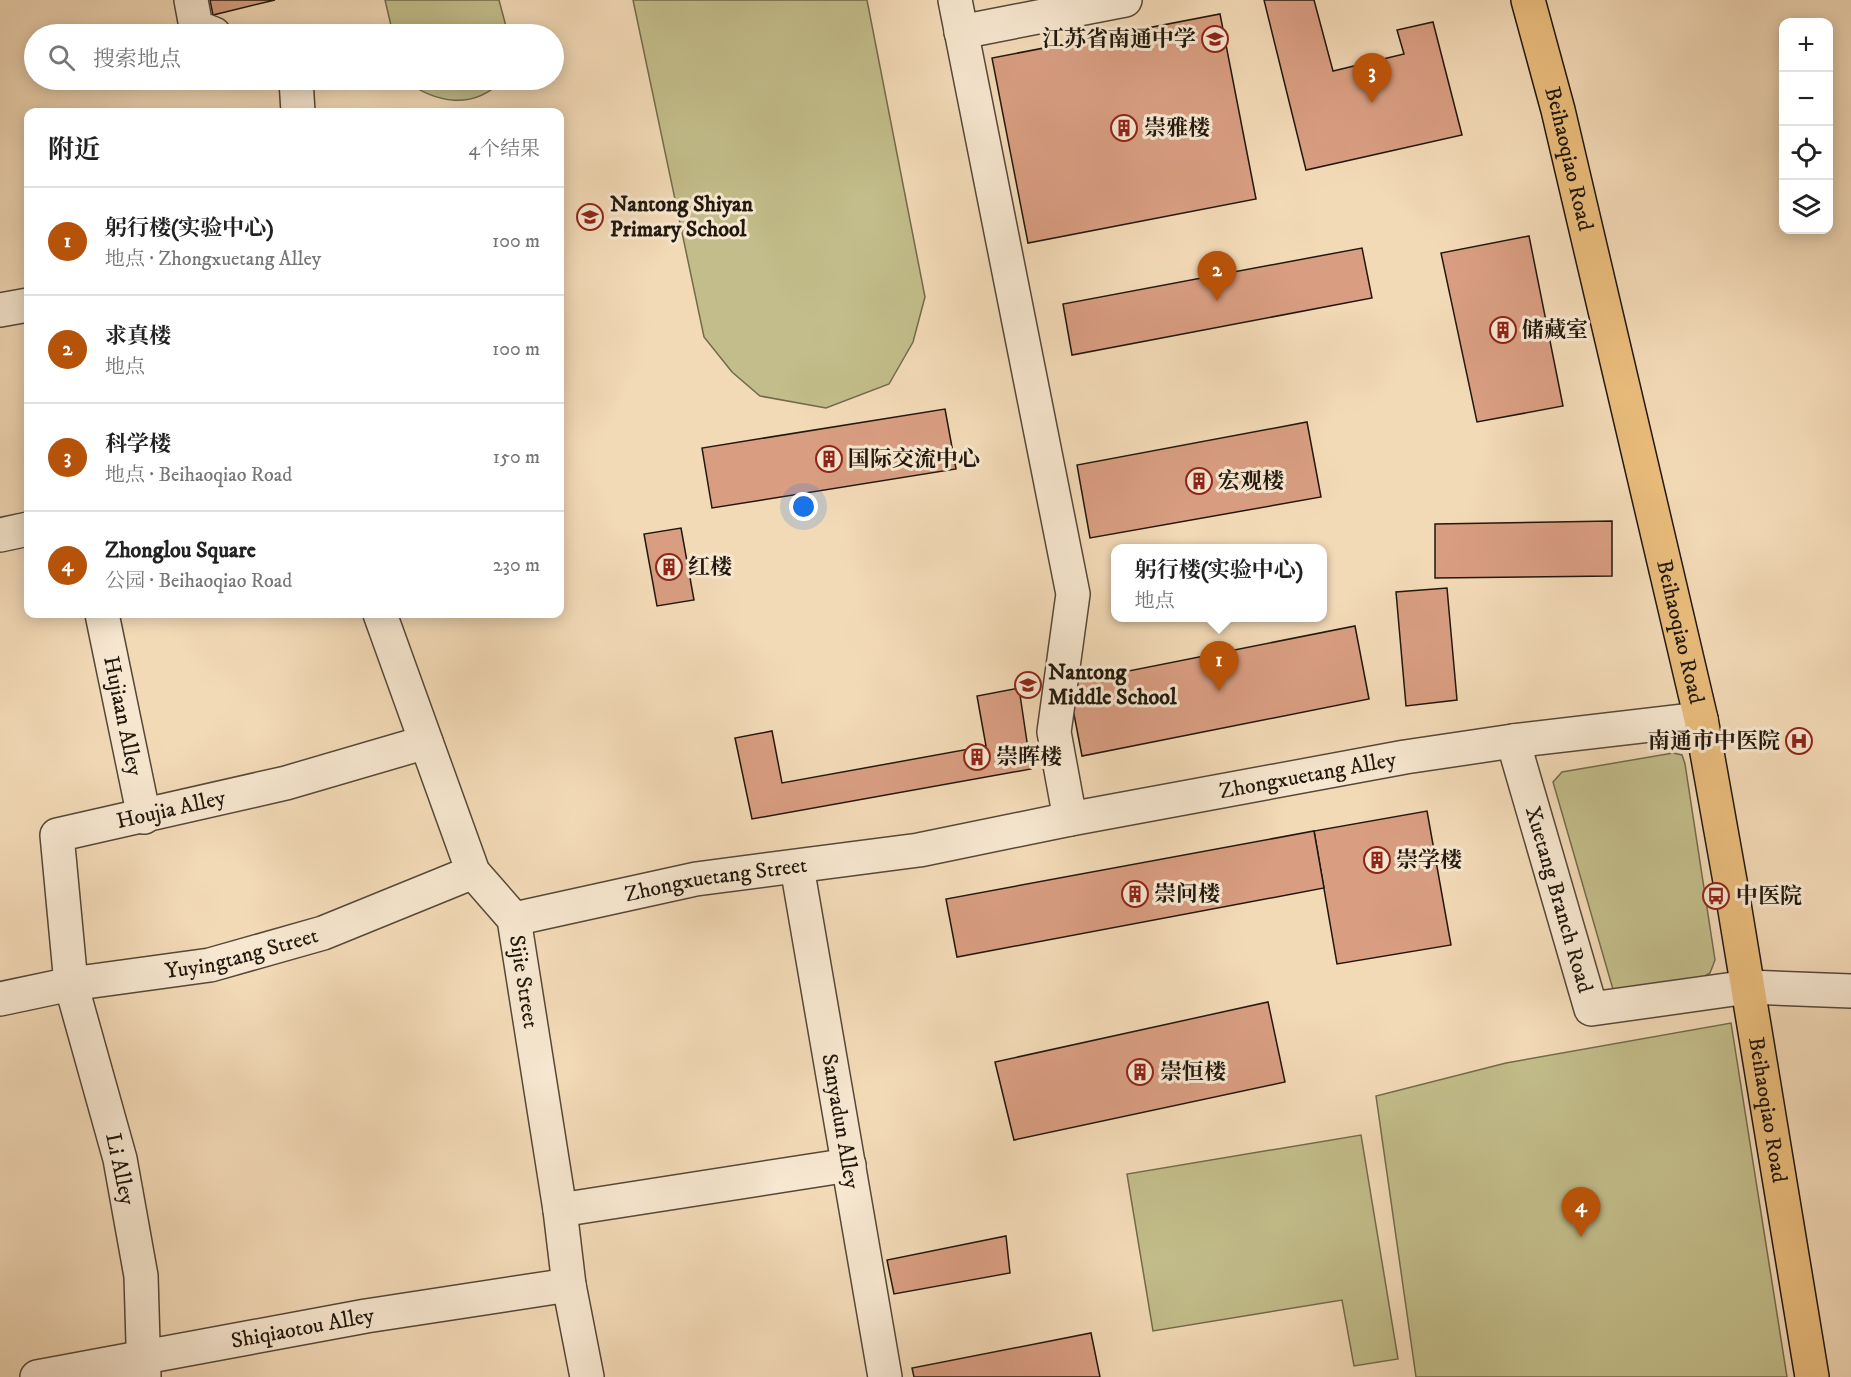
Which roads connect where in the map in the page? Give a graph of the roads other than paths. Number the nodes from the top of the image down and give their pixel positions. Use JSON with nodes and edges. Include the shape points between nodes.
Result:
{"nodes":[{"id":1,"x":955,"y":0,"type":"edge"},
{"id":2,"x":1125,"y":0,"type":"edge"},
{"id":3,"x":1528,"y":0,"type":"edge"},
{"id":4,"x":961,"y":32,"type":"junction"},
{"id":5,"x":297,"y":90,"type":"edge"},
{"id":6,"x":298,"y":108,"type":"edge"},
{"id":7,"x":24,"y":306,"type":"edge"},
{"id":8,"x":0,"y":310,"type":"edge"},
{"id":9,"x":24,"y":530,"type":"edge"},
{"id":10,"x":0,"y":535,"type":"edge"},
{"id":11,"x":103,"y":618,"type":"edge"},
{"id":12,"x":381,"y":618,"type":"edge"},
{"id":13,"x":1701,"y":719,"type":"junction"},
{"id":14,"x":1513,"y":741,"type":"junction"},
{"id":15,"x":426,"y":742,"type":"junction"},
{"id":16,"x":144,"y":817,"type":"junction"},
{"id":17,"x":1070,"y":819,"type":"junction"},
{"id":18,"x":919,"y":850,"type":"joint"},
{"id":19,"x":797,"y":867,"type":"junction"},
{"id":20,"x":473,"y":872,"type":"junction"},
{"id":21,"x":514,"y":919,"type":"junction"},
{"id":22,"x":71,"y":984,"type":"junction"},
{"id":23,"x":1748,"y":987,"type":"junction"},
{"id":24,"x":1851,"y":991,"type":"edge"},
{"id":25,"x":0,"y":999,"type":"edge"},
{"id":26,"x":849,"y":1166,"type":"junction"},
{"id":27,"x":560,"y":1210,"type":"junction"},
{"id":28,"x":569,"y":1285,"type":"junction"},
{"id":29,"x":143,"y":1368,"type":"edge"},
{"id":30,"x":37,"y":1377,"type":"edge"},
{"id":31,"x":587,"y":1377,"type":"edge"},
{"id":32,"x":885,"y":1377,"type":"edge"},
{"id":33,"x":1812,"y":1377,"type":"edge"}],
"edges":[{"from":1,"to":4,"type":"street"},
{"from":2,"to":4,"type":"street"},
{"from":3,"to":13,"type":"main road","name":"Beihaoqiao Road"},
{"from":4,"to":17,"type":"street","via":[[1073,594],[1054,732]]},
{"from":5,"to":6,"type":"street"},
{"from":7,"to":8,"type":"street"},
{"from":9,"to":10,"type":"street"},
{"from":11,"to":16,"type":"street","name":"Hujiaan Alley"},
{"from":12,"to":15,"type":"street","name":"Sijie Street"},
{"from":13,"to":14,"type":"street","name":"Zhongxuetang Alley"},
{"from":13,"to":23,"type":"main road","name":"Beihaoqiao Road"},
{"from":14,"to":17,"type":"street","name":"Zhongxuetang Alley"},
{"from":14,"to":23,"type":"street","name":"Xuetang Branch Road","via":[[1591,1009]]},
{"from":15,"to":16,"type":"street","name":"Houjia Alley","via":[[286,783]]},
{"from":15,"to":20,"type":"street","name":"Sijie Street"},
{"from":16,"to":22,"type":"street","name":"Houjia Alley","via":[[57,835]]},
{"from":17,"to":18,"type":"street","name":"Zhongxuetang Alley"},
{"from":18,"to":19,"type":"street","name":"Zhongxuetang Street"},
{"from":19,"to":21,"type":"street","name":"Zhongxuetang Street","via":[[696,879]]},
{"from":19,"to":26,"type":"street","name":"Sanyadun Alley"},
{"from":20,"to":21,"type":"street","name":"Sijie Street"},
{"from":20,"to":22,"type":"street","name":"Yuyingtang Street","via":[[323,933],[244,956],[210,965]]},
{"from":21,"to":27,"type":"street","name":"Sijie Street"},
{"from":22,"to":25,"type":"street","name":"Yuyingtang Street"},
{"from":22,"to":29,"type":"street","name":"Li Alley","via":[[120,1159],[141,1276]]},
{"from":23,"to":24,"type":"street"},
{"from":23,"to":33,"type":"main road","name":"Beihaoqiao Road"},
{"from":26,"to":27,"type":"street"},
{"from":26,"to":32,"type":"street","name":"Sanyadun Alley"},
{"from":27,"to":28,"type":"street","name":"Sijie Street"},
{"from":28,"to":29,"type":"street","name":"Shiqiaotou Alley","via":[[366,1316]]},
{"from":28,"to":31,"type":"street","name":"Sijie Street"},
{"from":29,"to":30,"type":"street","name":"Shiqiaotou Alley"}]}
